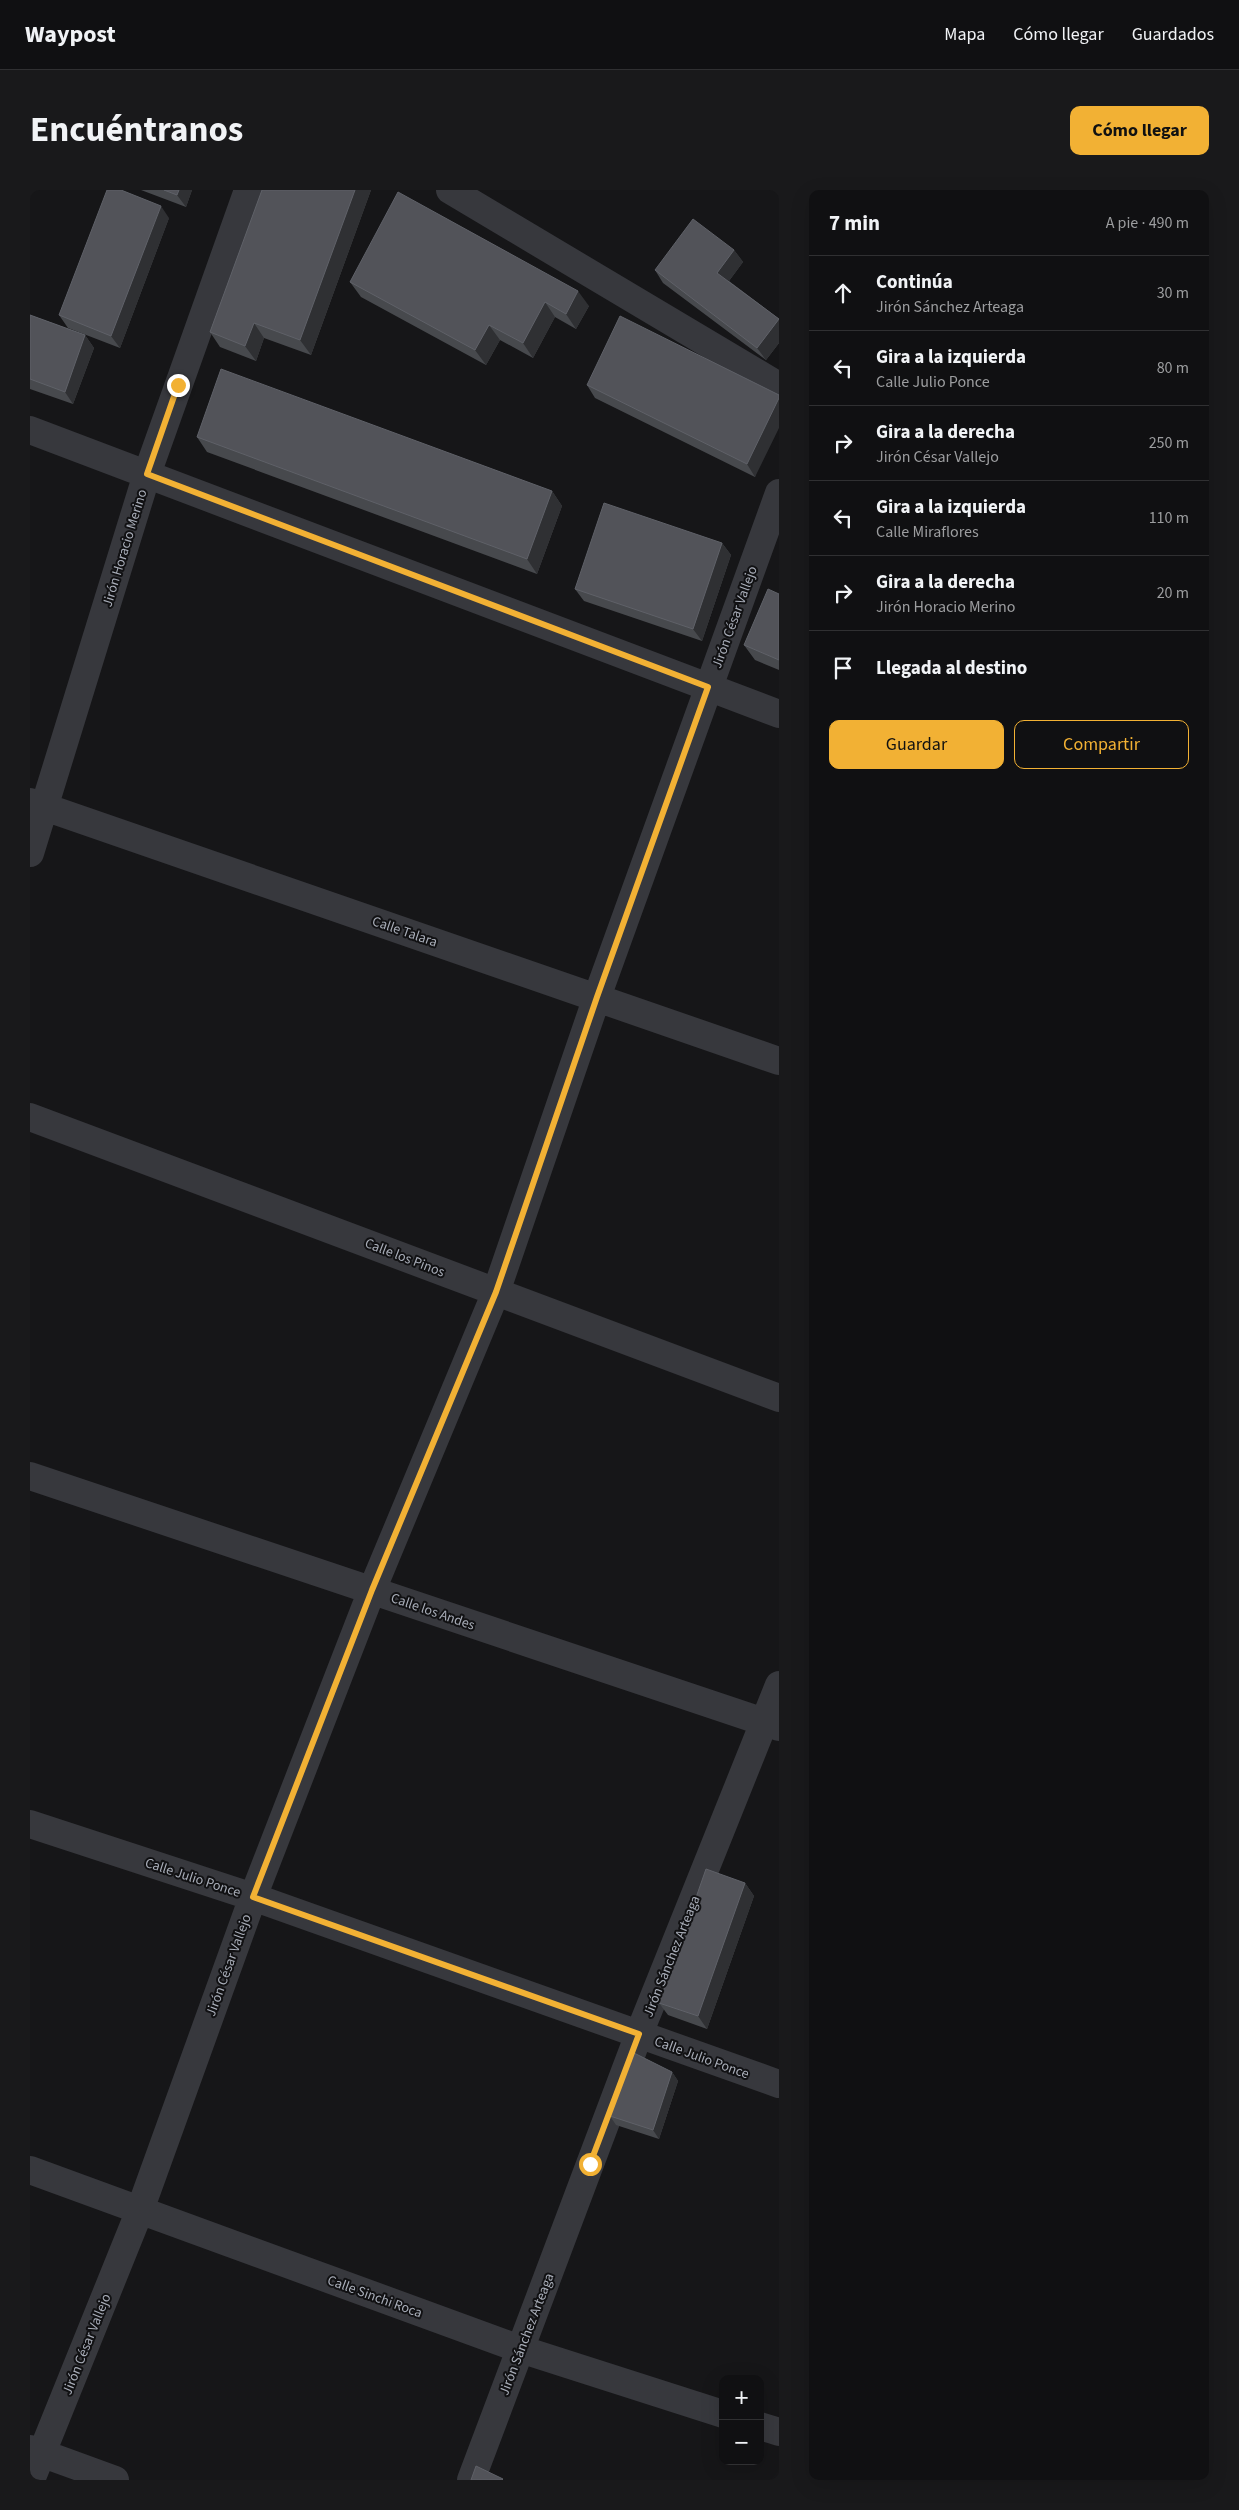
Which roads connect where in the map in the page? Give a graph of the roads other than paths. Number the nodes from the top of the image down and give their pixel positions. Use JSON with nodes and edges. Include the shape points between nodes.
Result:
{"nodes":[{"id":1,"x":248,"y":190,"type":"edge"},
{"id":2,"x":450,"y":190,"type":"edge"},
{"id":3,"x":779,"y":386,"type":"edge"},
{"id":4,"x":30,"y":430,"type":"edge"},
{"id":5,"x":147,"y":474,"type":"junction"},
{"id":6,"x":779,"y":493,"type":"edge"},
{"id":7,"x":708,"y":687,"type":"junction"},
{"id":8,"x":779,"y":714,"type":"edge"},
{"id":9,"x":38,"y":804,"type":"edge"},
{"id":10,"x":30,"y":853,"type":"edge"},
{"id":11,"x":597,"y":997,"type":"junction"},
{"id":12,"x":779,"y":1061,"type":"edge"},
{"id":13,"x":30,"y":1117,"type":"edge"},
{"id":14,"x":496,"y":1292,"type":"junction"},
{"id":15,"x":779,"y":1398,"type":"edge"},
{"id":16,"x":30,"y":1476,"type":"edge"},
{"id":17,"x":372,"y":1590,"type":"junction"},
{"id":18,"x":779,"y":1685,"type":"edge"},
{"id":19,"x":772,"y":1724,"type":"edge"},
{"id":20,"x":30,"y":1824,"type":"edge"},
{"id":21,"x":253,"y":1897,"type":"junction"},
{"id":22,"x":639,"y":2034,"type":"junction"},
{"id":23,"x":779,"y":2084,"type":"edge"},
{"id":24,"x":30,"y":2170,"type":"edge"},
{"id":25,"x":140,"y":2210,"type":"junction"},
{"id":26,"x":520,"y":2349,"type":"junction"},
{"id":27,"x":719,"y":2413,"type":"edge"},
{"id":28,"x":764,"y":2427,"type":"edge"},
{"id":29,"x":779,"y":2432,"type":"edge"},
{"id":30,"x":36,"y":2451,"type":"edge"},
{"id":31,"x":31,"y":2480,"type":"edge"},
{"id":32,"x":115,"y":2480,"type":"edge"},
{"id":33,"x":470,"y":2480,"type":"edge"}],
"edges":[{"from":1,"to":5,"type":"street","name":"Jirón Horacio Merino"},
{"from":2,"to":3,"type":"street"},
{"from":4,"to":5,"type":"street"},
{"from":5,"to":7,"type":"street"},
{"from":5,"to":9,"type":"street","name":"Jirón Horacio Merino"},
{"from":6,"to":7,"type":"street","name":"Jirón César Vallejo"},
{"from":7,"to":8,"type":"street"},
{"from":7,"to":11,"type":"street","name":"Jirón César Vallejo"},
{"from":9,"to":10,"type":"street","name":"Jirón Horacio Merino"},
{"from":9,"to":11,"type":"street","name":"Calle Talara"},
{"from":11,"to":12,"type":"street","name":"Calle Talara"},
{"from":11,"to":14,"type":"street","name":"Jirón César Vallejo"},
{"from":13,"to":14,"type":"street","name":"Calle los Pinos"},
{"from":14,"to":15,"type":"street","name":"Calle los Pinos"},
{"from":14,"to":17,"type":"street","name":"Jirón César Vallejo"},
{"from":16,"to":17,"type":"street","name":"Calle los Andes"},
{"from":17,"to":19,"type":"street","name":"Calle los Andes"},
{"from":17,"to":21,"type":"street","name":"Jirón César Vallejo"},
{"from":18,"to":19,"type":"street","name":"Jirón Sánchez Arteaga"},
{"from":19,"to":22,"type":"street","name":"Jirón Sánchez Arteaga"},
{"from":20,"to":21,"type":"street","name":"Calle Julio Ponce"},
{"from":21,"to":22,"type":"street","name":"Calle Julio Ponce"},
{"from":21,"to":25,"type":"street","name":"Jirón César Vallejo"},
{"from":22,"to":23,"type":"street","name":"Calle Julio Ponce"},
{"from":22,"to":26,"type":"street","name":"Jirón Sánchez Arteaga"},
{"from":24,"to":25,"type":"street","name":"Calle Sinchi Roca"},
{"from":25,"to":26,"type":"street","name":"Calle Sinchi Roca"},
{"from":25,"to":30,"type":"street","name":"Jirón César Vallejo"},
{"from":26,"to":27,"type":"street","name":"Calle Sinchi Roca"},
{"from":26,"to":33,"type":"street","name":"Jirón Sánchez Arteaga"},
{"from":28,"to":29,"type":"street"},
{"from":30,"to":31,"type":"street","name":"Jirón César Vallejo"},
{"from":30,"to":32,"type":"street"}]}
